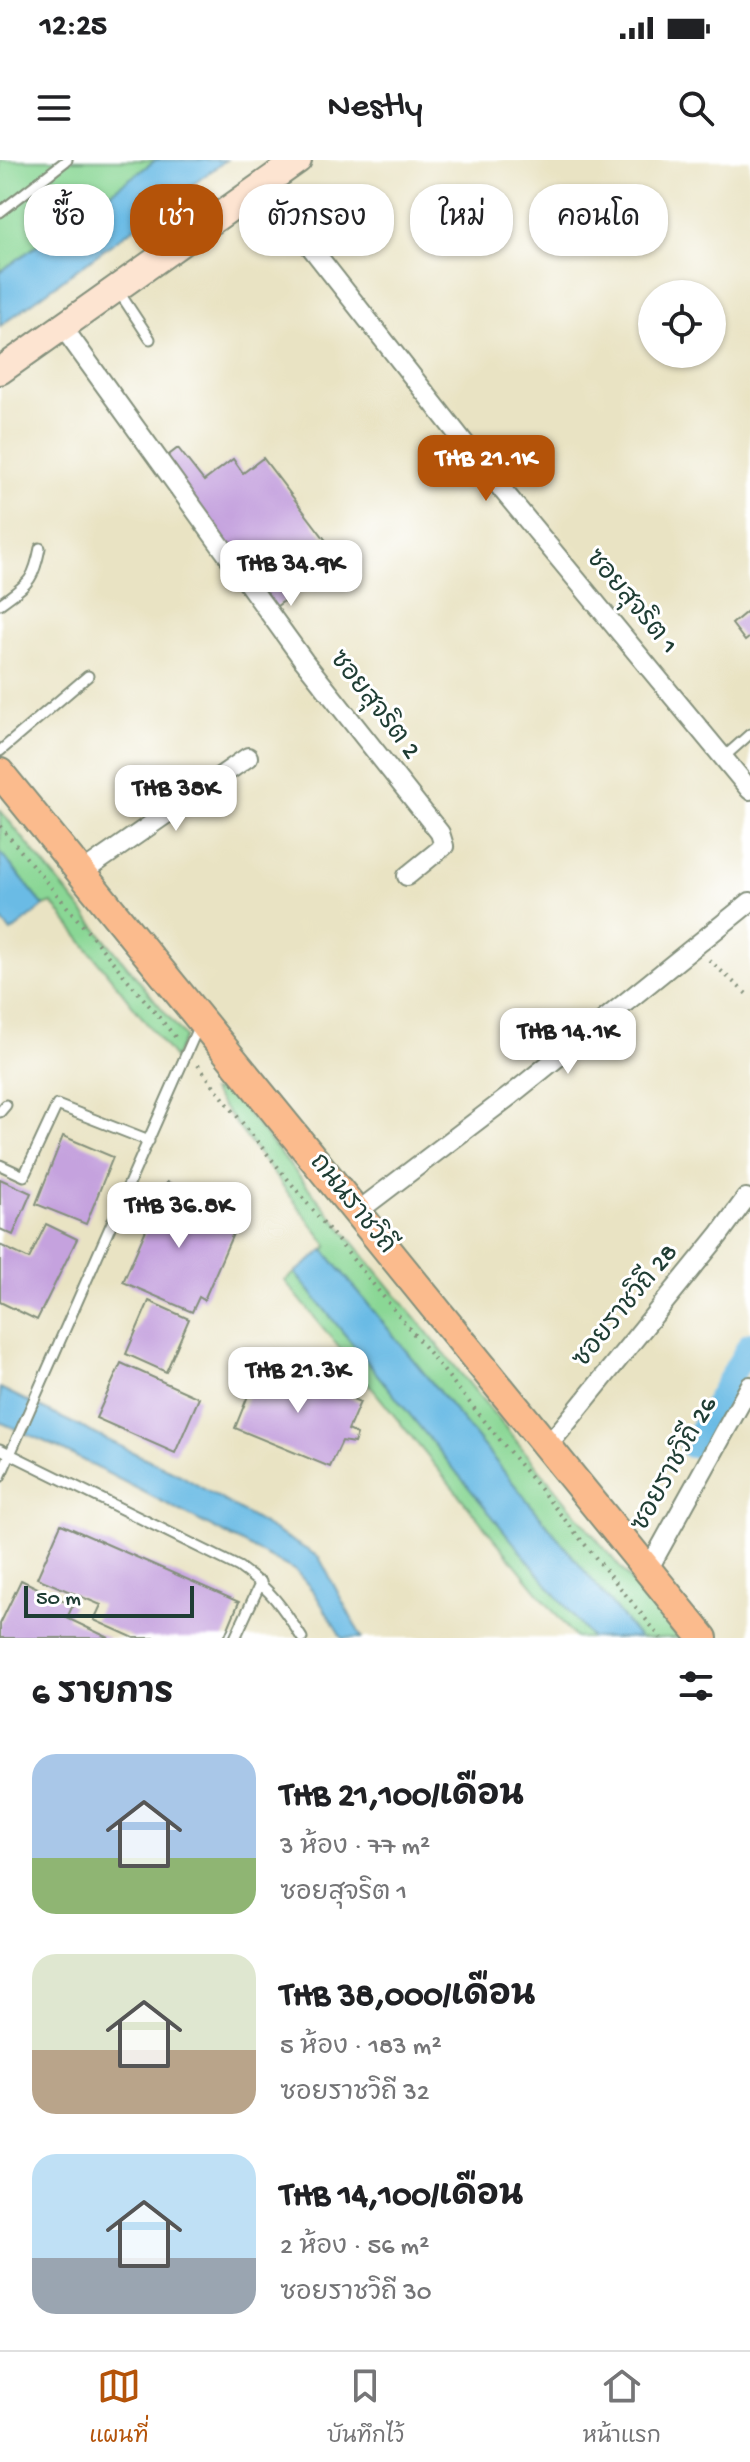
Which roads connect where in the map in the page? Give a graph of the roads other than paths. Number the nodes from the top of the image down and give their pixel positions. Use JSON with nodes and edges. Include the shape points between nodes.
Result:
{"nodes":[{"id":1,"x":67,"y":160,"type":"edge"},
{"id":2,"x":298,"y":160,"type":"edge"},
{"id":3,"x":263,"y":184,"type":"edge"},
{"id":4,"x":239,"y":201,"type":"edge"},
{"id":5,"x":0,"y":212,"type":"edge"},
{"id":6,"x":318,"y":256,"type":"edge"},
{"id":7,"x":117,"y":289,"type":"junction"},
{"id":8,"x":62,"y":326,"type":"junction"},
{"id":9,"x":150,"y":339,"type":"dead end"},
{"id":10,"x":0,"y":371,"type":"edge"},
{"id":11,"x":40,"y":548,"type":"dead end"},
{"id":12,"x":0,"y":604,"type":"edge"},
{"id":13,"x":88,"y":676,"type":"dead end"},
{"id":14,"x":750,"y":734,"type":"edge"},
{"id":15,"x":0,"y":751,"type":"edge"},
{"id":16,"x":248,"y":757,"type":"dead end"},
{"id":17,"x":724,"y":757,"type":"junction"},
{"id":18,"x":0,"y":773,"type":"edge"},
{"id":19,"x":750,"y":790,"type":"edge"},
{"id":20,"x":80,"y":874,"type":"junction"},
{"id":21,"x":407,"y":876,"type":"dead end"},
{"id":22,"x":750,"y":902,"type":"edge"},
{"id":23,"x":200,"y":1022,"type":"junction"},
{"id":24,"x":149,"y":1141,"type":"junction"},
{"id":25,"x":0,"y":1165,"type":"edge"},
{"id":26,"x":746,"y":1198,"type":"dead end"},
{"id":27,"x":357,"y":1212,"type":"junction"},
{"id":28,"x":750,"y":1386,"type":"edge"},
{"id":29,"x":547,"y":1447,"type":"junction"},
{"id":30,"x":0,"y":1449,"type":"edge"},
{"id":31,"x":12,"y":1450,"type":"junction"},
{"id":32,"x":0,"y":1477,"type":"edge"},
{"id":33,"x":648,"y":1570,"type":"junction"},
{"id":34,"x":261,"y":1582,"type":"junction"},
{"id":35,"x":235,"y":1638,"type":"edge"},
{"id":36,"x":302,"y":1638,"type":"edge"},
{"id":37,"x":703,"y":1638,"type":"edge"}],
"edges":[{"from":1,"to":5,"type":"lane"},
{"from":2,"to":3,"type":"main road"},
{"from":4,"to":7,"type":"main road"},
{"from":6,"to":17,"type":"street","name":"ซอยสุจริต 1","via":[[481,464]]},
{"from":7,"to":8,"type":"main road"},
{"from":7,"to":9,"type":"lane"},
{"from":8,"to":10,"type":"main road"},
{"from":8,"to":21,"type":"street","name":"ซอยสุจริต 2","via":[[304,661],[440,833],[444,846]]},
{"from":11,"to":12,"type":"lane","via":[[30,581]]},
{"from":13,"to":15,"type":"lane"},
{"from":14,"to":17,"type":"lane"},
{"from":16,"to":20,"type":"street"},
{"from":17,"to":19,"type":"street","name":"ซอยสุจริต 1"},
{"from":18,"to":20,"type":"main road","name":"ถนนราชวิถี"},
{"from":20,"to":23,"type":"main road","name":"ถนนราชวิถี"},
{"from":22,"to":27,"type":"street"},
{"from":23,"to":24,"type":"lane"},
{"from":23,"to":27,"type":"main road","name":"ถนนราชวิถี"},
{"from":24,"to":25,"type":"lane","via":[[57,1105],[24,1176]]},
{"from":24,"to":31,"type":"lane"},
{"from":26,"to":29,"type":"street","name":"ซอยราชวิถี 28"},
{"from":27,"to":29,"type":"main road","name":"ถนนราชวิถี"},
{"from":28,"to":33,"type":"street","name":"ซอยราชวิถี 26"},
{"from":29,"to":33,"type":"main road","name":"ถนนราชวิถี"},
{"from":30,"to":31,"type":"lane"},
{"from":31,"to":32,"type":"lane"},
{"from":31,"to":34,"type":"lane"},
{"from":33,"to":37,"type":"main road","name":"ถนนราชวิถี"},
{"from":34,"to":35,"type":"lane"},
{"from":34,"to":36,"type":"lane"}]}
